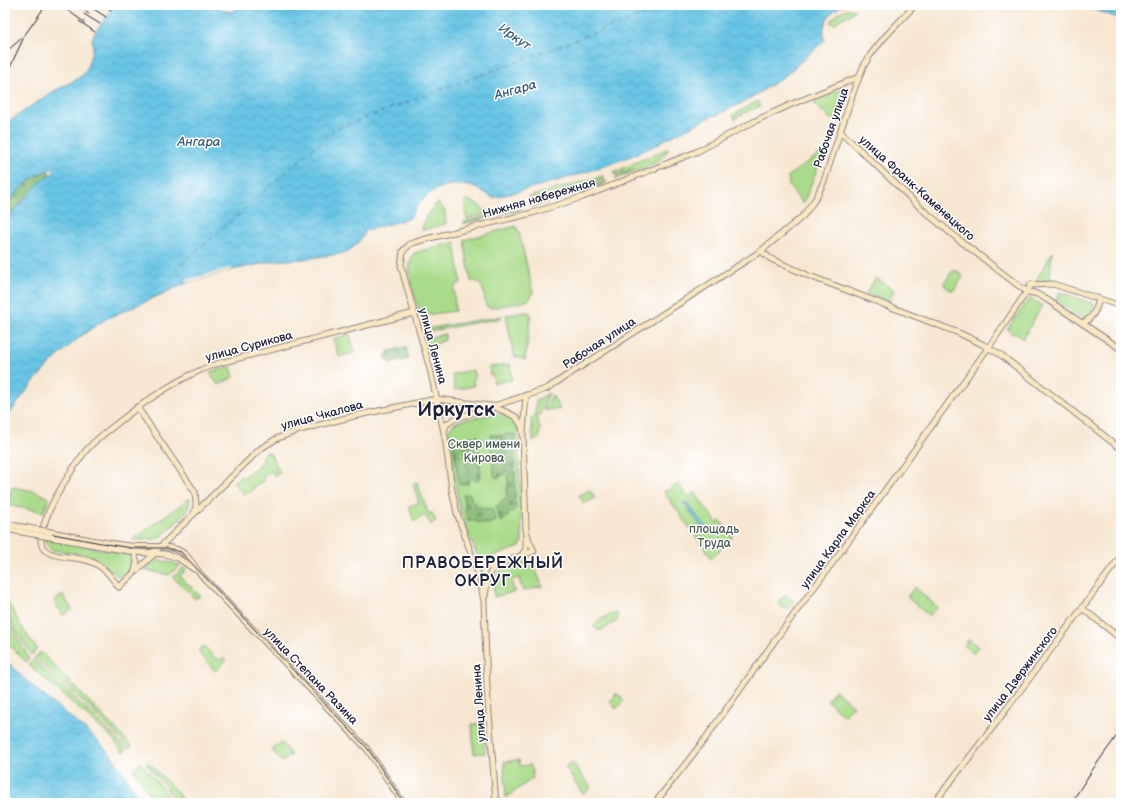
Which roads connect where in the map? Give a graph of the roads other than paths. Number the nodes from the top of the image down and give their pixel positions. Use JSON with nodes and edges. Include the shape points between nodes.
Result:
{"nodes":[{"id":1,"x":915,"y":5,"type":"edge"},
{"id":2,"x":859,"y":77,"type":"junction"},
{"id":3,"x":841,"y":132,"type":"junction"},
{"id":4,"x":761,"y":251,"type":"junction"},
{"id":5,"x":401,"y":259,"type":"joint"},
{"id":6,"x":1032,"y":284,"type":"junction"},
{"id":7,"x":1040,"y":284,"type":"junction"},
{"id":8,"x":1019,"y":286,"type":"junction"},
{"id":9,"x":1026,"y":291,"type":"junction"},
{"id":10,"x":1036,"y":294,"type":"junction"},
{"id":11,"x":1099,"y":299,"type":"junction"},
{"id":12,"x":1121,"y":306,"type":"edge"},
{"id":13,"x":414,"y":313,"type":"junction"},
{"id":14,"x":1083,"y":323,"type":"junction"},
{"id":15,"x":989,"y":347,"type":"junction"},
{"id":16,"x":1121,"y":349,"type":"edge"},
{"id":17,"x":526,"y":395,"type":"junction"},
{"id":18,"x":436,"y":399,"type":"junction"},
{"id":19,"x":491,"y":406,"type":"junction"},
{"id":20,"x":137,"y":407,"type":"junction"},
{"id":21,"x":444,"y":433,"type":"junction"},
{"id":22,"x":523,"y":433,"type":"junction"},
{"id":23,"x":1121,"y":449,"type":"edge"},
{"id":24,"x":192,"y":516,"type":"junction"},
{"id":25,"x":5,"y":524,"type":"edge"},
{"id":26,"x":5,"y":529,"type":"edge"},
{"id":27,"x":526,"y":530,"type":"junction"},
{"id":28,"x":51,"y":535,"type":"junction"},
{"id":29,"x":160,"y":547,"type":"junction"},
{"id":30,"x":134,"y":552,"type":"junction"},
{"id":31,"x":151,"y":553,"type":"junction"},
{"id":32,"x":472,"y":556,"type":"junction"},
{"id":33,"x":520,"y":556,"type":"junction"},
{"id":34,"x":1121,"y":556,"type":"edge"},
{"id":35,"x":497,"y":565,"type":"junction"},
{"id":36,"x":135,"y":570,"type":"junction"},
{"id":37,"x":197,"y":571,"type":"junction"},
{"id":38,"x":484,"y":602,"type":"junction"},
{"id":39,"x":1082,"y":608,"type":"junction"},
{"id":40,"x":1121,"y":639,"type":"edge"},
{"id":41,"x":496,"y":801,"type":"edge"},
{"id":42,"x":403,"y":803,"type":"edge"},
{"id":43,"x":503,"y":803,"type":"edge"},
{"id":44,"x":655,"y":803,"type":"edge"},
{"id":45,"x":934,"y":803,"type":"edge"}],
"edges":[{"from":1,"to":2,"type":"main road","name":"Рабочая улица","via":[[871,54]]},
{"from":2,"to":3,"type":"main road","name":"Рабочая улица"},
{"from":2,"to":5,"type":"main road","name":"Нижняя набережная","via":[[757,120],[687,156],[583,197],[532,213],[410,244],[403,250]]},
{"from":3,"to":4,"type":"main road","name":"Рабочая улица","via":[[824,181],[812,204],[803,216]]},
{"from":3,"to":8,"type":"main road","name":"улица Франк-Каменецкого","via":[[922,210]]},
{"from":4,"to":15,"type":"main road","via":[[771,260],[807,276],[872,299]]},
{"from":4,"to":17,"type":"main road","name":"Рабочая улица","via":[[546,389]]},
{"from":5,"to":13,"type":"main road","name":"улица Ленина"},
{"from":6,"to":7,"type":"main road"},
{"from":6,"to":8,"type":"main road"},
{"from":6,"to":9,"type":"main road","name":"улица Карла Маркса"},
{"from":7,"to":10,"type":"main road","via":[[1036,286]]},
{"from":7,"to":11,"type":"main road","via":[[1053,284]]},
{"from":8,"to":9,"type":"main road","name":"улица Франк-Каменецкого"},
{"from":9,"to":10,"type":"main road","name":"улица Франк-Каменецкого"},
{"from":9,"to":15,"type":"main road","name":"улица Карла Маркса"},
{"from":10,"to":14,"type":"main road","name":"улица Франк-Каменецкого"},
{"from":11,"to":12,"type":"main road"},
{"from":11,"to":14,"type":"main road","via":[[1094,313]]},
{"from":13,"to":18,"type":"main road","name":"улица Ленина"},
{"from":13,"to":20,"type":"main road","name":"улица Сурикова","via":[[200,369]]},
{"from":14,"to":16,"type":"main road","name":"улица Франк-Каменецкого"},
{"from":15,"to":23,"type":"main road"},
{"from":15,"to":44,"type":"main road","name":"улица Карла Маркса"},
{"from":17,"to":19,"type":"main road","name":"Рабочая улица"},
{"from":17,"to":22,"type":"main road"},
{"from":18,"to":19,"type":"main road","name":"улица Чкалова"},
{"from":18,"to":21,"type":"main road","name":"улица Ленина"},
{"from":18,"to":24,"type":"main road","name":"улица Чкалова","via":[[354,416],[296,431],[276,439],[252,456]]},
{"from":19,"to":21,"type":"main road","name":"Рабочая улица","via":[[449,422]]},
{"from":19,"to":22,"type":"main road","via":[[516,417]]},
{"from":20,"to":24,"type":"main road","via":[[195,492],[196,505]]},
{"from":20,"to":36,"type":"main road","name":"улица Сурикова","via":[[84,453],[51,506],[42,542],[49,553],[94,563],[108,573],[119,587]]},
{"from":21,"to":32,"type":"main road","name":"улица Ленина","via":[[457,513]]},
{"from":22,"to":27,"type":"main road"},
{"from":24,"to":29,"type":"main road","name":"улица Чкалова"},
{"from":25,"to":28,"type":"main road","bridge":true},
{"from":26,"to":28,"type":"main road","bridge":true},
{"from":27,"to":33,"type":"main road","via":[[526,549]]},
{"from":27,"to":33,"type":"main road","via":[[534,551]]},
{"from":28,"to":29,"type":"main road","name":"улица Степана Разина","via":[[113,544]]},
{"from":28,"to":30,"type":"main road","name":"улица Степана Разина"},
{"from":29,"to":31,"type":"main road","name":"улица Чкалова"},
{"from":29,"to":37,"type":"main road","name":"улица Степана Разина","via":[[172,548],[184,554]]},
{"from":30,"to":31,"type":"main road","name":"улица Степана Разина"},
{"from":30,"to":36,"type":"main road","via":[[137,562]]},
{"from":31,"to":36,"type":"main road"},
{"from":31,"to":37,"type":"main road","name":"улица Степана Разина","via":[[178,558]]},
{"from":32,"to":35,"type":"main road","via":[[481,566]]},
{"from":32,"to":38,"type":"main road","name":"улица Ленина"},
{"from":33,"to":35,"type":"main road"},
{"from":34,"to":39,"type":"main road","name":"улица Дзержинского"},
{"from":35,"to":38,"type":"main road","name":"улица Ленина","via":[[488,577]]},
{"from":37,"to":42,"type":"main road","name":"улица Степана Разина","via":[[367,749]]},
{"from":38,"to":41,"type":"main road","name":"улица Ленина","via":[[487,688]]},
{"from":39,"to":40,"type":"main road"},
{"from":39,"to":45,"type":"main road","name":"улица Дзержинского"},
{"from":41,"to":43,"type":"main road"}]}
